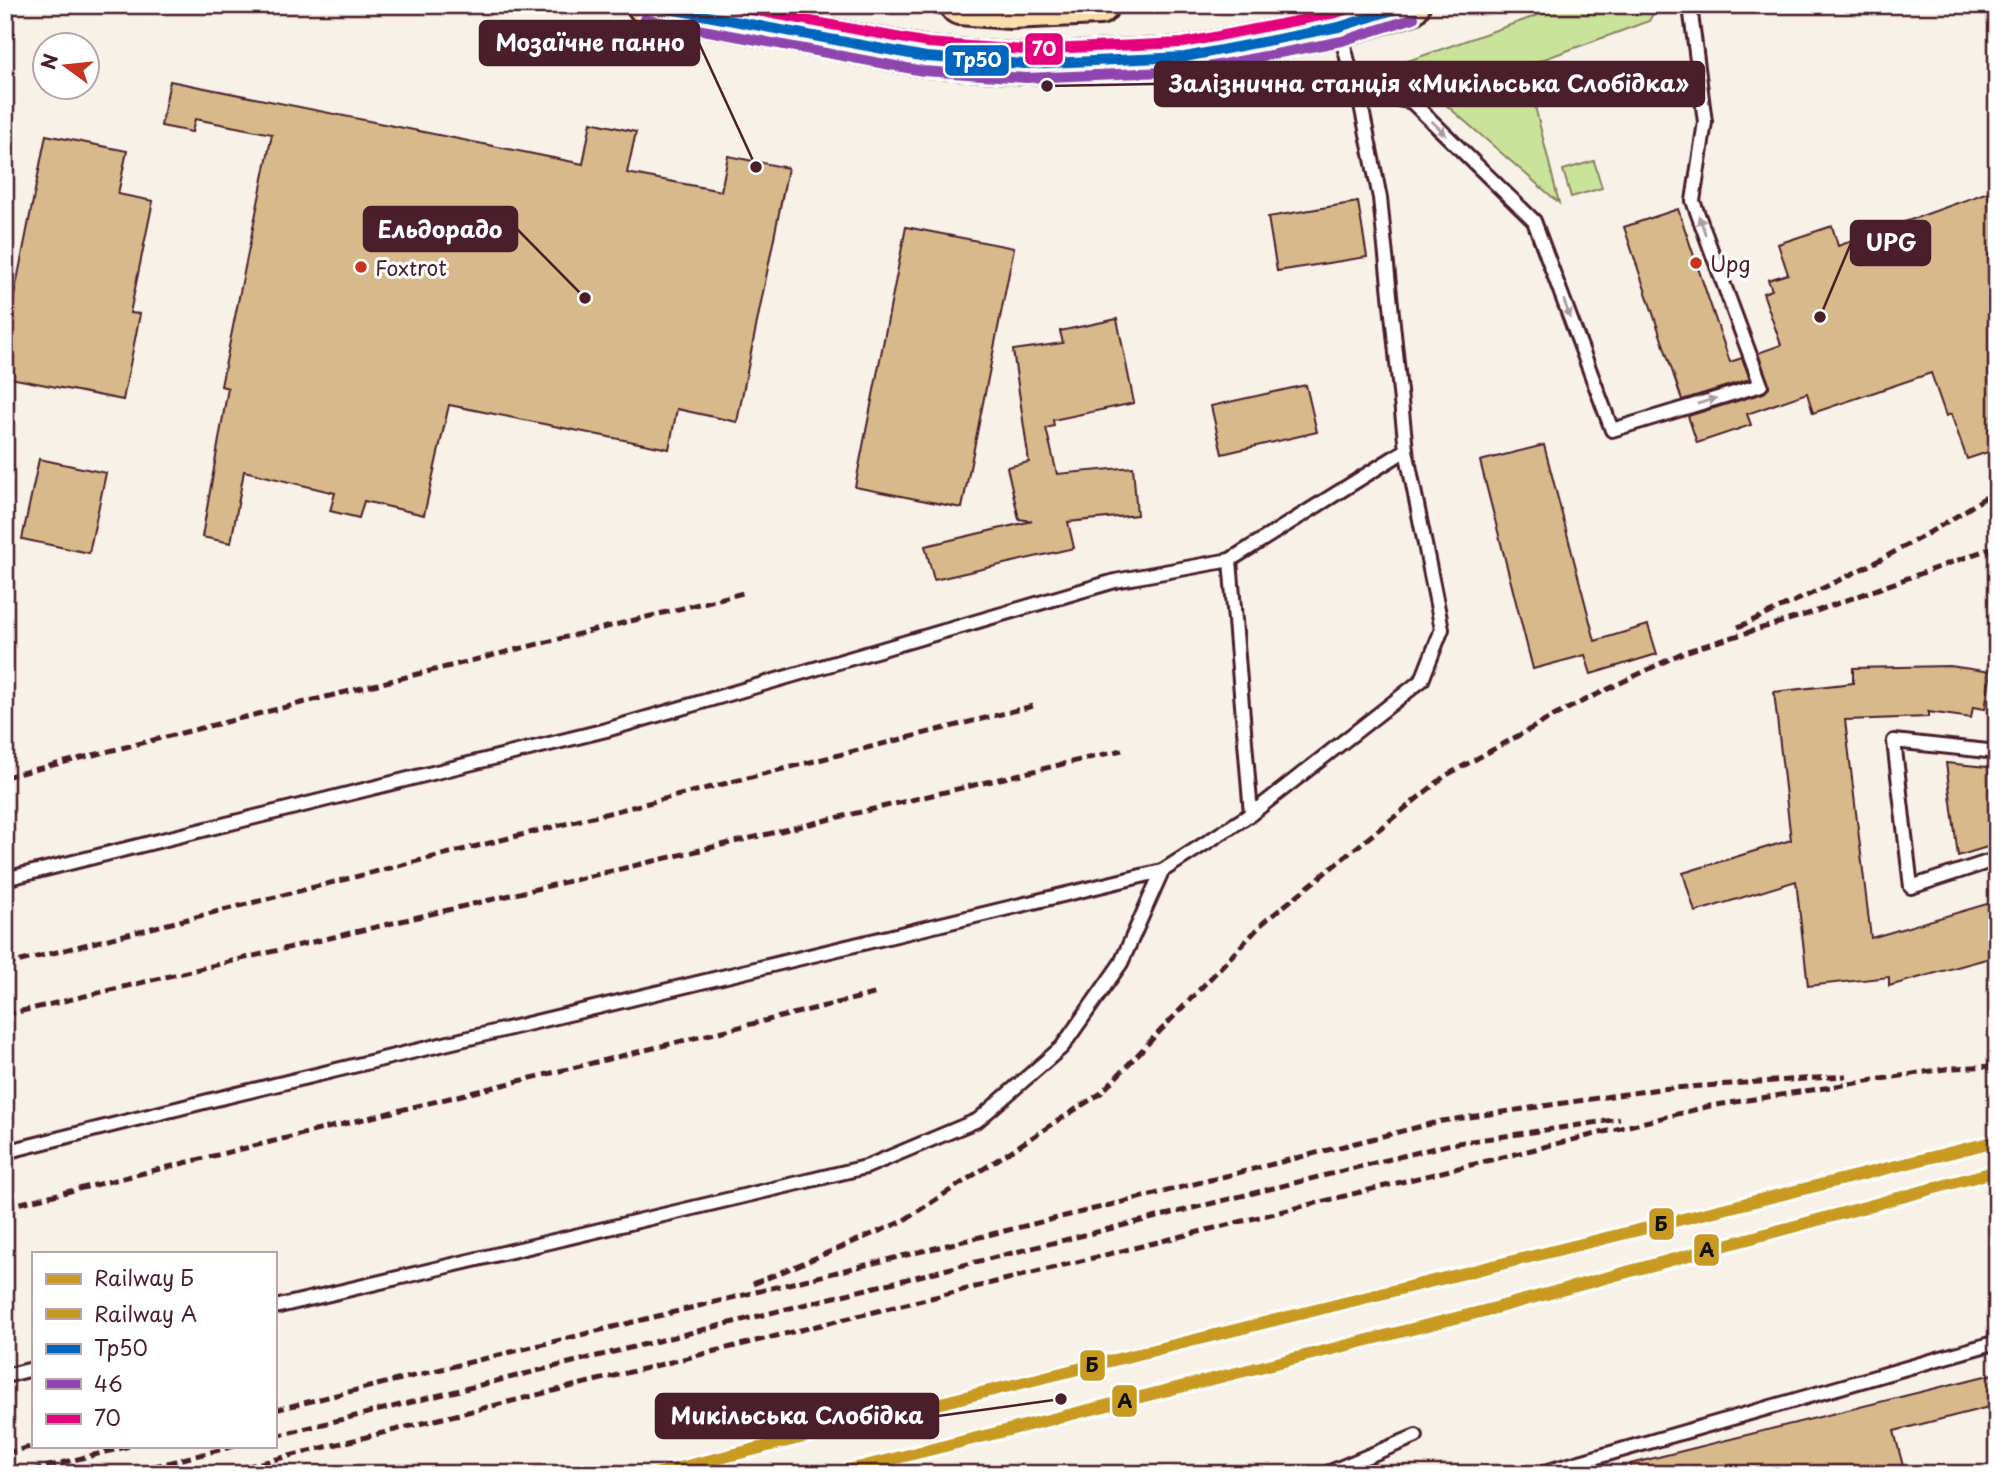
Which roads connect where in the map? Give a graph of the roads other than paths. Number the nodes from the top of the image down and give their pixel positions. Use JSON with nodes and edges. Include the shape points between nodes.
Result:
{"nodes":[{"id":1,"x":960,"y":5,"type":"edge"},
{"id":2,"x":1099,"y":5,"type":"edge"},
{"id":3,"x":1410,"y":5,"type":"edge"},
{"id":4,"x":1694,"y":5,"type":"edge"},
{"id":5,"x":663,"y":8,"type":"edge"},
{"id":6,"x":1339,"y":27,"type":"junction"},
{"id":7,"x":671,"y":48,"type":"dead end"},
{"id":8,"x":1358,"y":90,"type":"junction"},
{"id":9,"x":1406,"y":450,"type":"junction"},
{"id":10,"x":1230,"y":560,"type":"junction"},
{"id":11,"x":1997,"y":752,"type":"edge"},
{"id":12,"x":1251,"y":814,"type":"junction"},
{"id":13,"x":1997,"y":859,"type":"edge"},
{"id":14,"x":1162,"y":871,"type":"junction"},
{"id":15,"x":5,"y":879,"type":"edge"},
{"id":16,"x":5,"y":1153,"type":"edge"},
{"id":17,"x":276,"y":1307,"type":"edge"},
{"id":18,"x":1997,"y":1342,"type":"edge"},
{"id":19,"x":32,"y":1369,"type":"edge"},
{"id":20,"x":5,"y":1376,"type":"edge"},
{"id":21,"x":1416,"y":1436,"type":"dead end"},
{"id":22,"x":1325,"y":1474,"type":"edge"},
{"id":23,"x":1538,"y":1474,"type":"edge"}],
"edges":[{"from":1,"to":2,"type":"main road","via":[[1010,9]]},
{"from":3,"to":6,"type":"main road"},
{"from":8,"to":4,"type":"lane","one_way":true,"via":[[1412,102],[1534,220],[1612,430],[1761,385],[1693,201],[1705,122],[1691,14]]},
{"from":5,"to":6,"type":"main road","via":[[926,57],[1025,64],[1185,57]]},
{"from":5,"to":7,"type":"lane"},
{"from":6,"to":8,"type":"lane"},
{"from":8,"to":9,"type":"lane","via":[[1380,198]]},
{"from":9,"to":10,"type":"lane"},
{"from":9,"to":12,"type":"lane","via":[[1442,629],[1422,680]]},
{"from":10,"to":12,"type":"lane"},
{"from":10,"to":15,"type":"lane","via":[[1115,581],[606,730]]},
{"from":11,"to":13,"type":"lane","via":[[1894,741],[1911,887]]},
{"from":12,"to":14,"type":"lane"},
{"from":14,"to":16,"type":"lane"},
{"from":14,"to":17,"type":"lane","via":[[1121,963],[1062,1047],[978,1120],[866,1167]]},
{"from":18,"to":23,"type":"lane"},
{"from":19,"to":20,"type":"lane"},
{"from":21,"to":22,"type":"lane"}]}
